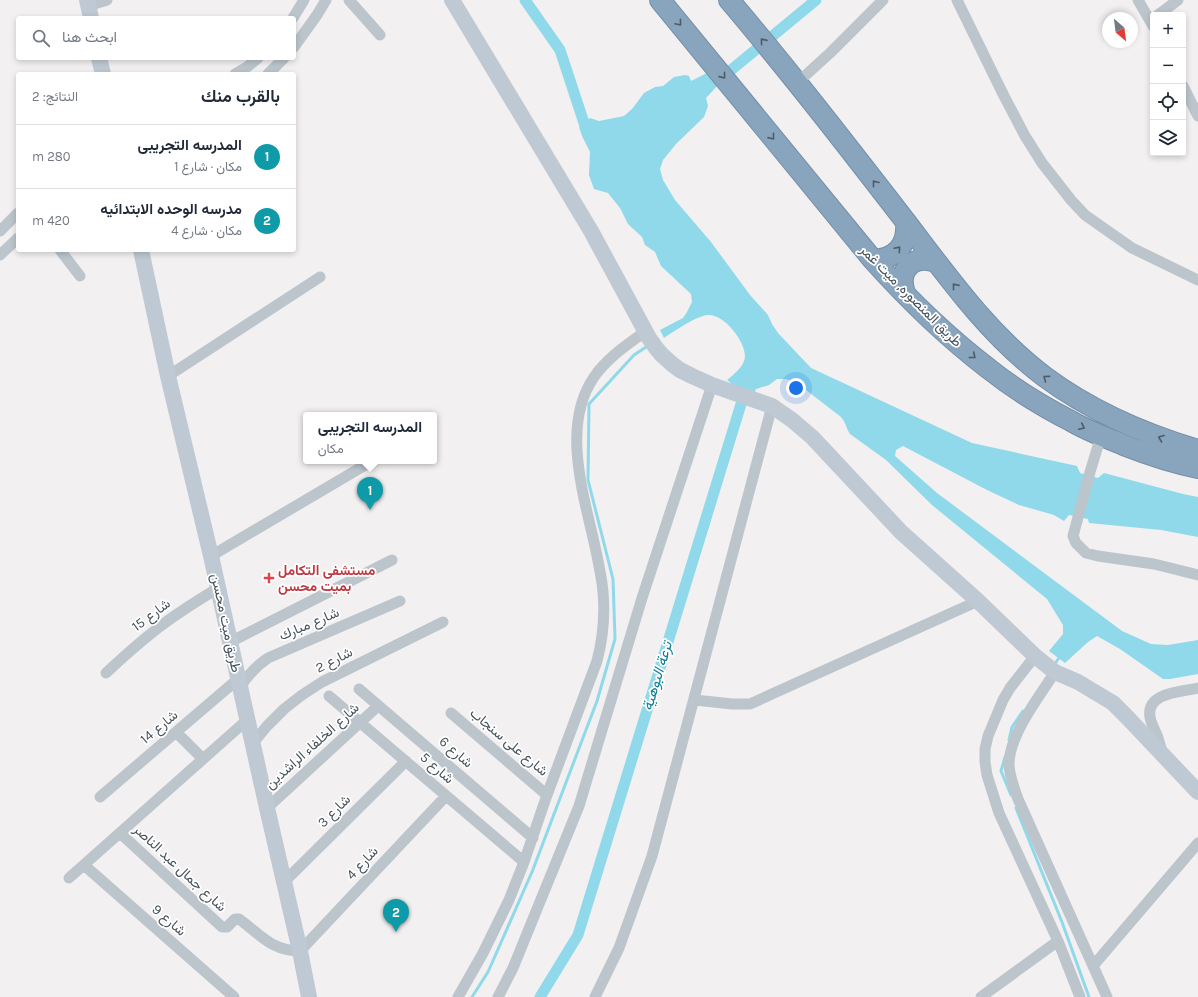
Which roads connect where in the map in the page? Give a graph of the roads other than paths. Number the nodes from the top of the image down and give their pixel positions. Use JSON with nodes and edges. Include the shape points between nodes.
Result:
{"nodes":[{"id":1,"x":107,"y":0,"type":"edge"},
{"id":2,"x":304,"y":0,"type":"edge"},
{"id":3,"x":326,"y":0,"type":"edge"},
{"id":4,"x":349,"y":0,"type":"edge"},
{"id":5,"x":452,"y":0,"type":"edge"},
{"id":6,"x":660,"y":0,"type":"edge"},
{"id":7,"x":883,"y":0,"type":"edge"},
{"id":8,"x":957,"y":0,"type":"edge"},
{"id":9,"x":1138,"y":0,"type":"edge"},
{"id":10,"x":1178,"y":0,"type":"edge"},
{"id":11,"x":733,"y":3,"type":"edge"},
{"id":12,"x":88,"y":8,"type":"edge"},
{"id":13,"x":1163,"y":12,"type":"edge"},
{"id":14,"x":294,"y":16,"type":"edge"},
{"id":15,"x":1150,"y":16,"type":"edge"},
{"id":16,"x":380,"y":35,"type":"dead end"},
{"id":17,"x":296,"y":45,"type":"edge"},
{"id":18,"x":100,"y":60,"type":"edge"},
{"id":19,"x":256,"y":60,"type":"edge"},
{"id":20,"x":282,"y":60,"type":"edge"},
{"id":21,"x":102,"y":72,"type":"edge"},
{"id":22,"x":238,"y":72,"type":"edge"},
{"id":23,"x":270,"y":72,"type":"edge"},
{"id":24,"x":792,"y":77,"type":"junction"},
{"id":25,"x":1186,"y":92,"type":"edge"},
{"id":26,"x":1198,"y":116,"type":"edge"},
{"id":27,"x":16,"y":215,"type":"edge"},
{"id":28,"x":906,"y":222,"type":"junction"},
{"id":29,"x":0,"y":231,"type":"edge"},
{"id":30,"x":16,"y":240,"type":"edge"},
{"id":31,"x":62,"y":252,"type":"edge"},
{"id":32,"x":141,"y":252,"type":"edge"},
{"id":33,"x":0,"y":255,"type":"edge"},
{"id":34,"x":872,"y":260,"type":"junction"},
{"id":35,"x":936,"y":262,"type":"junction"},
{"id":36,"x":80,"y":276,"type":"dead end"},
{"id":37,"x":320,"y":278,"type":"dead end"},
{"id":38,"x":1198,"y":280,"type":"edge"},
{"id":39,"x":905,"y":293,"type":"junction"},
{"id":40,"x":650,"y":339,"type":"junction"},
{"id":41,"x":168,"y":376,"type":"junction"},
{"id":42,"x":712,"y":385,"type":"junction"},
{"id":43,"x":772,"y":406,"type":"junction"},
{"id":44,"x":1101,"y":436,"type":"junction"},
{"id":45,"x":1198,"y":450,"type":"edge"},
{"id":46,"x":367,"y":464,"type":"edge"},
{"id":47,"x":1198,"y":468,"type":"edge"},
{"id":48,"x":211,"y":556,"type":"junction"},
{"id":49,"x":392,"y":560,"type":"dead end"},
{"id":50,"x":1198,"y":575,"type":"edge"},
{"id":51,"x":218,"y":588,"type":"junction"},
{"id":52,"x":400,"y":601,"type":"dead end"},
{"id":53,"x":978,"y":601,"type":"junction"},
{"id":54,"x":443,"y":622,"type":"dead end"},
{"id":55,"x":230,"y":642,"type":"junction"},
{"id":56,"x":1046,"y":665,"type":"junction"},
{"id":57,"x":106,"y":673,"type":"dead end"},
{"id":58,"x":239,"y":683,"type":"junction"},
{"id":59,"x":1198,"y":688,"type":"edge"},
{"id":60,"x":359,"y":689,"type":"dead end"},
{"id":61,"x":329,"y":696,"type":"dead end"},
{"id":62,"x":694,"y":700,"type":"junction"},
{"id":63,"x":378,"y":706,"type":"junction"},
{"id":64,"x":451,"y":713,"type":"dead end"},
{"id":65,"x":247,"y":720,"type":"junction"},
{"id":66,"x":360,"y":722,"type":"junction"},
{"id":67,"x":176,"y":732,"type":"junction"},
{"id":68,"x":253,"y":743,"type":"junction"},
{"id":69,"x":1163,"y":755,"type":"junction"},
{"id":70,"x":203,"y":759,"type":"junction"},
{"id":71,"x":406,"y":761,"type":"junction"},
{"id":72,"x":1198,"y":792,"type":"edge"},
{"id":73,"x":547,"y":795,"type":"junction"},
{"id":74,"x":446,"y":796,"type":"junction"},
{"id":75,"x":100,"y":797,"type":"dead end"},
{"id":76,"x":267,"y":808,"type":"junction"},
{"id":77,"x":120,"y":833,"type":"junction"},
{"id":78,"x":533,"y":838,"type":"junction"},
{"id":79,"x":1198,"y":843,"type":"edge"},
{"id":80,"x":524,"y":862,"type":"junction"},
{"id":81,"x":84,"y":865,"type":"junction"},
{"id":82,"x":69,"y":878,"type":"dead end"},
{"id":83,"x":284,"y":882,"type":"junction"},
{"id":84,"x":1058,"y":941,"type":"junction"},
{"id":85,"x":300,"y":951,"type":"junction"},
{"id":86,"x":1093,"y":966,"type":"junction"},
{"id":87,"x":234,"y":997,"type":"edge"},
{"id":88,"x":309,"y":997,"type":"edge"},
{"id":89,"x":458,"y":997,"type":"edge"},
{"id":90,"x":498,"y":997,"type":"edge"},
{"id":91,"x":595,"y":997,"type":"edge"},
{"id":92,"x":981,"y":997,"type":"edge"},
{"id":93,"x":1080,"y":997,"type":"edge"},
{"id":94,"x":1107,"y":997,"type":"edge"}],
"edges":[{"from":1,"to":12,"type":"street"},
{"from":2,"to":14,"type":"street"},
{"from":3,"to":17,"type":"street"},
{"from":4,"to":16,"type":"street"},
{"from":5,"to":40,"type":"street","via":[[591,231]]},
{"from":6,"to":34,"type":"highway","name":"طريق المنصوره, ميت غمر","one_way":true},
{"from":7,"to":24,"type":"street","via":[[830,53]]},
{"from":8,"to":38,"type":"street","via":[[1025,136],[1071,200],[1085,215],[1132,248]]},
{"from":9,"to":15,"type":"street"},
{"from":10,"to":13,"type":"street"},
{"from":24,"to":11,"type":"highway","one_way":true},
{"from":18,"to":21,"type":"street"},
{"from":19,"to":22,"type":"street"},
{"from":20,"to":23,"type":"street"},
{"from":28,"to":24,"type":"highway","one_way":true},
{"from":25,"to":26,"type":"street"},
{"from":27,"to":29,"type":"street"},
{"from":34,"to":28,"type":"highway","one_way":true,"via":[[889,257],[902,246]]},
{"from":28,"to":35,"type":"highway"},
{"from":30,"to":33,"type":"street"},
{"from":31,"to":36,"type":"street"},
{"from":32,"to":41,"type":"street","name":"طريق ميت محسن"},
{"from":34,"to":39,"type":"highway","name":"طريق المنصوره, ميت غمر"},
{"from":35,"to":39,"type":"highway","via":[[929,259],[914,261],[904,272],[902,279]]},
{"from":45,"to":35,"type":"highway","one_way":true,"via":[[1106,415],[1045,377],[993,330]]},
{"from":37,"to":41,"type":"street"},
{"from":39,"to":44,"type":"highway","name":"طريق المنصوره, ميت غمر","one_way":true,"via":[[965,350],[1016,389]]},
{"from":40,"to":42,"type":"street","via":[[680,370]]},
{"from":40,"to":73,"type":"street","via":[[617,352],[605,363],[586,392],[579,412],[577,454],[602,581],[602,639],[597,661]]},
{"from":41,"to":48,"type":"street","name":"طريق ميت محسن"},
{"from":42,"to":43,"type":"street"},
{"from":42,"to":90,"type":"street","via":[[642,598],[579,806],[513,968]]},
{"from":43,"to":53,"type":"street","via":[[812,437],[901,532]]},
{"from":43,"to":62,"type":"street"},
{"from":44,"to":47,"type":"highway","name":"طريق المنصوره, ميت غمر","via":[[1145,453]]},
{"from":44,"to":50,"type":"street","via":[[1073,536],[1076,543],[1086,553],[1154,564]]},
{"from":46,"to":48,"type":"street"},
{"from":48,"to":51,"type":"street","name":"طريق ميت محسن"},
{"from":49,"to":55,"type":"street"},
{"from":51,"to":55,"type":"street","name":"طريق ميت محسن"},
{"from":51,"to":57,"type":"street","name":"شارع 15","via":[[159,627]]},
{"from":52,"to":58,"type":"street","name":"شارع مبارك","via":[[268,658]]},
{"from":53,"to":56,"type":"street"},
{"from":53,"to":62,"type":"street","via":[[756,702],[740,704]]},
{"from":54,"to":68,"type":"street","name":"شارع 2","via":[[315,686],[284,709]]},
{"from":55,"to":58,"type":"street","name":"طريق ميت محسن"},
{"from":56,"to":69,"type":"street","via":[[1113,704]]},
{"from":56,"to":84,"type":"street","via":[[1010,688],[988,736],[985,762],[999,813]]},
{"from":56,"to":86,"type":"street","via":[[1010,754],[1009,767],[1018,799]]},
{"from":58,"to":65,"type":"street","name":"طريق ميت محسن"},
{"from":58,"to":67,"type":"street","name":"شارع 14"},
{"from":59,"to":69,"type":"street","via":[[1164,695],[1152,704],[1150,719]]},
{"from":60,"to":63,"type":"street","name":"شارع 6"},
{"from":61,"to":66,"type":"street","name":"شارع 5"},
{"from":62,"to":91,"type":"street","via":[[652,856],[619,948]]},
{"from":63,"to":66,"type":"street","name":"شارع الخلفاء الراشدين"},
{"from":63,"to":78,"type":"street","name":"شارع 6"},
{"from":64,"to":73,"type":"street","name":"شارع على سنجاب"},
{"from":65,"to":68,"type":"street","name":"طريق ميت محسن"},
{"from":65,"to":70,"type":"street"},
{"from":66,"to":71,"type":"street","name":"شارع 5"},
{"from":66,"to":76,"type":"street","name":"شارع الخلفاء الراشدين"},
{"from":67,"to":70,"type":"street"},
{"from":67,"to":75,"type":"street","name":"شارع 14"},
{"from":68,"to":76,"type":"street","name":"طريق ميت محسن"},
{"from":69,"to":72,"type":"street"},
{"from":70,"to":77,"type":"street"},
{"from":71,"to":74,"type":"street","name":"شارع 5"},
{"from":71,"to":83,"type":"street","name":"شارع 3"},
{"from":73,"to":78,"type":"street"},
{"from":74,"to":80,"type":"street","name":"شارع 5"},
{"from":74,"to":85,"type":"street","name":"شارع 4"},
{"from":76,"to":83,"type":"street","name":"طريق ميت محسن"},
{"from":77,"to":81,"type":"street"},
{"from":77,"to":85,"type":"street","name":"شارع جمال عبد الناصر","via":[[222,927],[227,927],[235,919],[239,919],[277,948]]},
{"from":78,"to":80,"type":"street"},
{"from":79,"to":86,"type":"street"},
{"from":80,"to":89,"type":"street","via":[[509,900]]},
{"from":81,"to":82,"type":"street"},
{"from":81,"to":87,"type":"street","name":"شارع 9"},
{"from":83,"to":85,"type":"street","name":"طريق ميت محسن"},
{"from":84,"to":92,"type":"street"},
{"from":84,"to":93,"type":"street"},
{"from":85,"to":88,"type":"street","name":"طريق ميت محسن"},
{"from":86,"to":94,"type":"street"}]}
